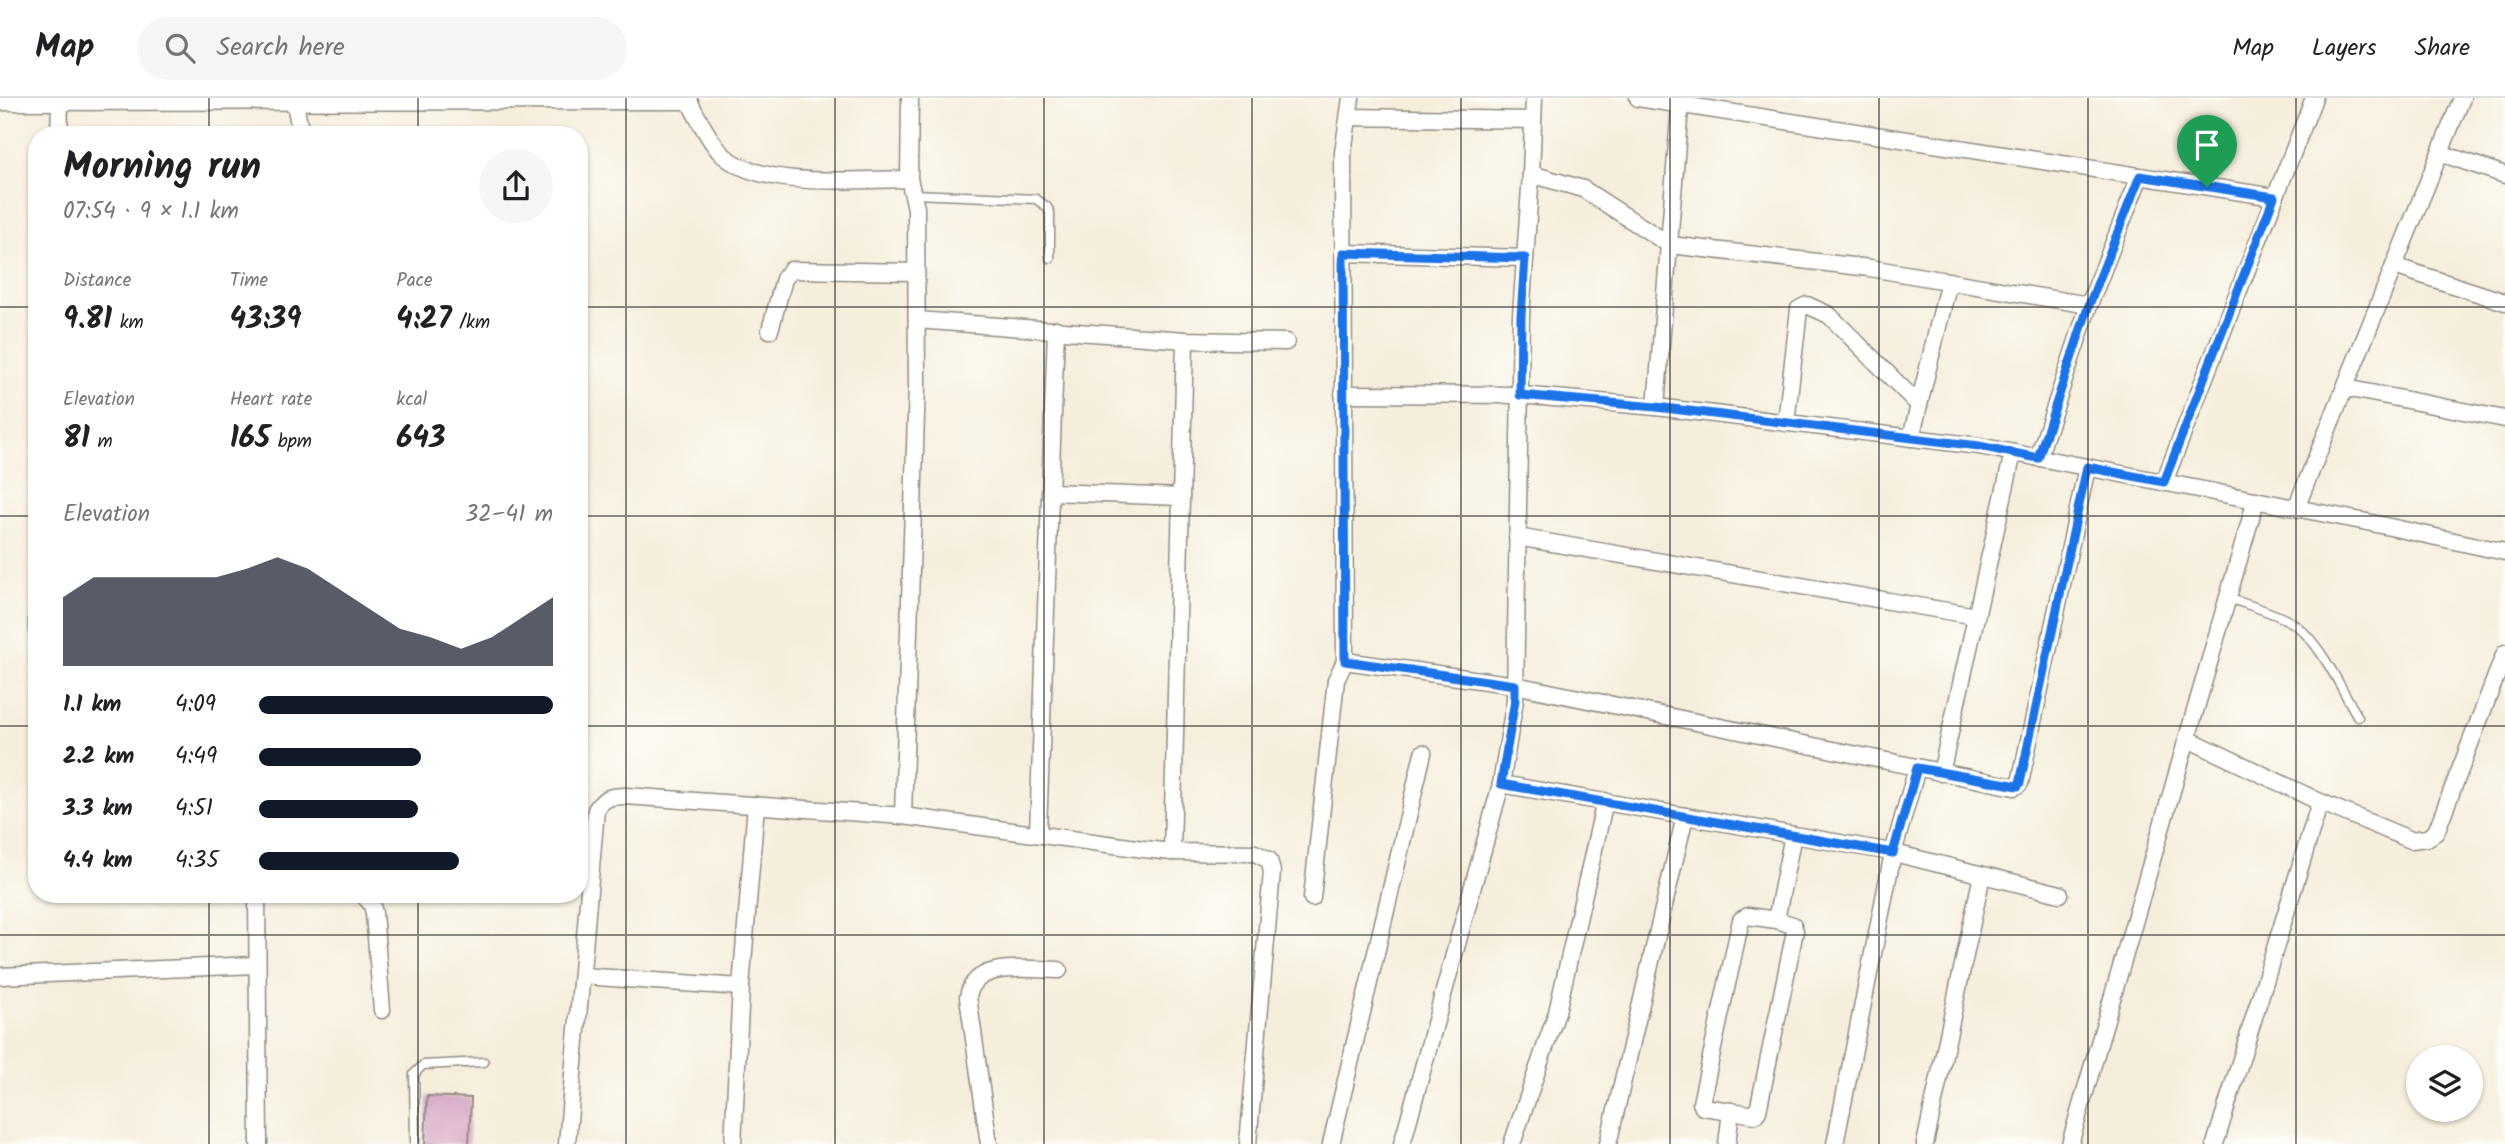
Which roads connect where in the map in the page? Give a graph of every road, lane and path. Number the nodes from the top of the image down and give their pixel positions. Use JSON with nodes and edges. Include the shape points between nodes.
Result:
{"nodes":[{"id":1,"x":910,"y":98,"type":"edge"},
{"id":2,"x":1351,"y":98,"type":"edge"},
{"id":3,"x":1534,"y":98,"type":"edge"},
{"id":4,"x":1638,"y":98,"type":"edge"},
{"id":5,"x":2314,"y":98,"type":"edge"},
{"id":6,"x":2462,"y":98,"type":"edge"},
{"id":7,"x":689,"y":99,"type":"edge"},
{"id":8,"x":0,"y":102,"type":"edge"},
{"id":9,"x":295,"y":103,"type":"junction"},
{"id":10,"x":60,"y":104,"type":"junction"},
{"id":11,"x":1680,"y":106,"type":"junction"},
{"id":12,"x":1349,"y":117,"type":"junction"},
{"id":13,"x":1533,"y":120,"type":"junction"},
{"id":14,"x":59,"y":126,"type":"edge"},
{"id":15,"x":299,"y":126,"type":"edge"},
{"id":16,"x":2440,"y":153,"type":"junction"},
{"id":17,"x":1531,"y":174,"type":"junction"},
{"id":18,"x":2505,"y":174,"type":"edge"},
{"id":19,"x":2140,"y":176,"type":"junction"},
{"id":20,"x":911,"y":186,"type":"junction"},
{"id":21,"x":2274,"y":197,"type":"junction"},
{"id":22,"x":1670,"y":245,"type":"junction"},
{"id":23,"x":1343,"y":253,"type":"junction"},
{"id":24,"x":1050,"y":258,"type":"dead end"},
{"id":25,"x":1525,"y":258,"type":"junction"},
{"id":26,"x":2394,"y":266,"type":"junction"},
{"id":27,"x":916,"y":272,"type":"junction"},
{"id":28,"x":1949,"y":281,"type":"junction"},
{"id":29,"x":2505,"y":302,"type":"edge"},
{"id":30,"x":2089,"y":305,"type":"junction"},
{"id":31,"x":917,"y":320,"type":"junction"},
{"id":32,"x":1056,"y":329,"type":"junction"},
{"id":33,"x":770,"y":330,"type":"dead end"},
{"id":34,"x":1185,"y":340,"type":"junction"},
{"id":35,"x":1286,"y":342,"type":"dead end"},
{"id":36,"x":2345,"y":388,"type":"junction"},
{"id":37,"x":1343,"y":394,"type":"junction"},
{"id":38,"x":1520,"y":395,"type":"junction"},
{"id":39,"x":1919,"y":405,"type":"junction"},
{"id":40,"x":1656,"y":407,"type":"junction"},
{"id":41,"x":2505,"y":419,"type":"edge"},
{"id":42,"x":1786,"y":423,"type":"junction"},
{"id":43,"x":1911,"y":438,"type":"junction"},
{"id":44,"x":2013,"y":453,"type":"junction"},
{"id":45,"x":2038,"y":458,"type":"junction"},
{"id":46,"x":2087,"y":467,"type":"junction"},
{"id":47,"x":2164,"y":482,"type":"junction"},
{"id":48,"x":1051,"y":492,"type":"junction"},
{"id":49,"x":1181,"y":497,"type":"junction"},
{"id":50,"x":2256,"y":500,"type":"junction"},
{"id":51,"x":2296,"y":508,"type":"junction"},
{"id":52,"x":1517,"y":537,"type":"junction"},
{"id":53,"x":2505,"y":552,"type":"edge"},
{"id":54,"x":2228,"y":598,"type":"junction"},
{"id":55,"x":1976,"y":616,"type":"junction"},
{"id":56,"x":2505,"y":653,"type":"edge"},
{"id":57,"x":1345,"y":661,"type":"junction"},
{"id":58,"x":1515,"y":685,"type":"junction"},
{"id":59,"x":2358,"y":717,"type":"dead end"},
{"id":60,"x":2188,"y":739,"type":"junction"},
{"id":61,"x":1423,"y":753,"type":"dead end"},
{"id":62,"x":1917,"y":768,"type":"junction"},
{"id":63,"x":1941,"y":773,"type":"junction"},
{"id":64,"x":1501,"y":784,"type":"junction"},
{"id":65,"x":1605,"y":801,"type":"junction"},
{"id":66,"x":2320,"y":802,"type":"junction"},
{"id":67,"x":756,"y":805,"type":"junction"},
{"id":68,"x":903,"y":816,"type":"junction"},
{"id":69,"x":1685,"y":816,"type":"junction"},
{"id":70,"x":1038,"y":833,"type":"junction"},
{"id":71,"x":1793,"y":835,"type":"junction"},
{"id":72,"x":1172,"y":852,"type":"junction"},
{"id":73,"x":1893,"y":853,"type":"junction"},
{"id":74,"x":1982,"y":875,"type":"junction"},
{"id":75,"x":2060,"y":894,"type":"dead end"},
{"id":76,"x":1312,"y":898,"type":"dead end"},
{"id":77,"x":257,"y":903,"type":"edge"},
{"id":78,"x":370,"y":903,"type":"edge"},
{"id":79,"x":1776,"y":920,"type":"junction"},
{"id":80,"x":256,"y":965,"type":"junction"},
{"id":81,"x":1059,"y":971,"type":"dead end"},
{"id":82,"x":0,"y":976,"type":"edge"},
{"id":83,"x":582,"y":976,"type":"junction"},
{"id":84,"x":741,"y":987,"type":"junction"},
{"id":85,"x":382,"y":1010,"type":"dead end"},
{"id":86,"x":484,"y":1062,"type":"dead end"},
{"id":87,"x":1731,"y":1111,"type":"junction"},
{"id":88,"x":259,"y":1144,"type":"edge"},
{"id":89,"x":415,"y":1144,"type":"edge"},
{"id":90,"x":567,"y":1144,"type":"edge"},
{"id":91,"x":733,"y":1144,"type":"edge"},
{"id":92,"x":989,"y":1144,"type":"edge"},
{"id":93,"x":1248,"y":1144,"type":"edge"},
{"id":94,"x":1331,"y":1144,"type":"edge"},
{"id":95,"x":1402,"y":1144,"type":"edge"},
{"id":96,"x":1512,"y":1144,"type":"edge"},
{"id":97,"x":1608,"y":1144,"type":"edge"},
{"id":98,"x":1727,"y":1144,"type":"edge"},
{"id":99,"x":1835,"y":1144,"type":"edge"},
{"id":100,"x":1925,"y":1144,"type":"edge"},
{"id":101,"x":2070,"y":1144,"type":"edge"},
{"id":102,"x":2215,"y":1144,"type":"edge"}],
"edges":[{"from":1,"to":20,"type":"street"},
{"from":2,"to":12,"type":"street"},
{"from":3,"to":13,"type":"street"},
{"from":4,"to":11,"type":"street"},
{"from":5,"to":21,"type":"street"},
{"from":6,"to":16,"type":"street"},
{"from":7,"to":9,"type":"street"},
{"from":7,"to":20,"type":"street","via":[[722,153],[752,171],[796,180]]},
{"from":8,"to":10,"type":"street"},
{"from":9,"to":10,"type":"street"},
{"from":9,"to":15,"type":"street"},
{"from":10,"to":14,"type":"street"},
{"from":11,"to":19,"type":"street"},
{"from":11,"to":22,"type":"street"},
{"from":12,"to":13,"type":"street"},
{"from":12,"to":23,"type":"street","via":[[1343,153]]},
{"from":13,"to":17,"type":"street"},
{"from":16,"to":18,"type":"street"},
{"from":16,"to":26,"type":"street"},
{"from":17,"to":22,"type":"street","via":[[1583,189]]},
{"from":17,"to":25,"type":"street"},
{"from":19,"to":21,"type":"street"},
{"from":19,"to":30,"type":"street"},
{"from":20,"to":24,"type":"lane","via":[[1036,198],[1050,213]]},
{"from":20,"to":27,"type":"street"},
{"from":21,"to":47,"type":"street"},
{"from":22,"to":28,"type":"street"},
{"from":22,"to":40,"type":"street"},
{"from":23,"to":25,"type":"street"},
{"from":23,"to":37,"type":"street"},
{"from":25,"to":38,"type":"street"},
{"from":26,"to":29,"type":"street"},
{"from":26,"to":36,"type":"street"},
{"from":27,"to":31,"type":"street"},
{"from":27,"to":33,"type":"street","via":[[791,270],[784,279]]},
{"from":28,"to":30,"type":"street"},
{"from":28,"to":39,"type":"street"},
{"from":30,"to":45,"type":"street"},
{"from":31,"to":32,"type":"street"},
{"from":31,"to":68,"type":"street"},
{"from":32,"to":34,"type":"street"},
{"from":32,"to":48,"type":"street"},
{"from":34,"to":35,"type":"street"},
{"from":34,"to":49,"type":"street"},
{"from":36,"to":41,"type":"street"},
{"from":36,"to":51,"type":"street"},
{"from":37,"to":38,"type":"street"},
{"from":37,"to":57,"type":"street"},
{"from":38,"to":40,"type":"street"},
{"from":38,"to":52,"type":"street"},
{"from":39,"to":42,"type":"street","via":[[1829,315],[1807,305],[1799,309]]},
{"from":39,"to":43,"type":"street"},
{"from":40,"to":42,"type":"street"},
{"from":42,"to":43,"type":"street"},
{"from":43,"to":44,"type":"street"},
{"from":44,"to":45,"type":"street"},
{"from":44,"to":55,"type":"street"},
{"from":45,"to":46,"type":"street"},
{"from":46,"to":47,"type":"street"},
{"from":46,"to":63,"type":"street","via":[[2020,783],[2014,787]]},
{"from":47,"to":50,"type":"street"},
{"from":48,"to":49,"type":"street"},
{"from":48,"to":70,"type":"street"},
{"from":49,"to":72,"type":"street"},
{"from":50,"to":51,"type":"street"},
{"from":50,"to":54,"type":"street"},
{"from":51,"to":53,"type":"street"},
{"from":52,"to":55,"type":"street"},
{"from":52,"to":58,"type":"street"},
{"from":54,"to":59,"type":"lane","via":[[2290,621],[2305,634]]},
{"from":54,"to":60,"type":"street"},
{"from":55,"to":63,"type":"street"},
{"from":56,"to":66,"type":"street","via":[[2436,832],[2411,840]]},
{"from":57,"to":58,"type":"street"},
{"from":57,"to":76,"type":"street","via":[[1336,680]]},
{"from":58,"to":62,"type":"street"},
{"from":58,"to":64,"type":"street"},
{"from":60,"to":66,"type":"street"},
{"from":60,"to":101,"type":"street"},
{"from":61,"to":94,"type":"street"},
{"from":62,"to":63,"type":"street"},
{"from":62,"to":73,"type":"street"},
{"from":64,"to":65,"type":"street"},
{"from":64,"to":95,"type":"street"},
{"from":65,"to":69,"type":"street"},
{"from":65,"to":96,"type":"street","via":[[1557,1012]]},
{"from":66,"to":102,"type":"street"},
{"from":67,"to":68,"type":"street"},
{"from":67,"to":83,"type":"street","via":[[626,796],[603,800],[596,810]]},
{"from":67,"to":84,"type":"street"},
{"from":68,"to":70,"type":"street"},
{"from":69,"to":71,"type":"street"},
{"from":69,"to":97,"type":"street"},
{"from":70,"to":72,"type":"street"},
{"from":71,"to":73,"type":"street"},
{"from":71,"to":79,"type":"street"},
{"from":72,"to":93,"type":"street","via":[[1255,853],[1269,860],[1271,867]]},
{"from":73,"to":74,"type":"street"},
{"from":73,"to":99,"type":"street"},
{"from":74,"to":75,"type":"street"},
{"from":74,"to":100,"type":"street"},
{"from":77,"to":80,"type":"street"},
{"from":78,"to":85,"type":"street"},
{"from":79,"to":87,"type":"street","via":[[1793,925],[1796,931],[1758,1111],[1755,1115]]},
{"from":79,"to":87,"type":"street","via":[[1748,916],[1741,920],[1701,1104]]},
{"from":80,"to":82,"type":"street"},
{"from":80,"to":88,"type":"street"},
{"from":81,"to":92,"type":"street","via":[[983,973],[970,987]]},
{"from":83,"to":84,"type":"street"},
{"from":83,"to":90,"type":"street"},
{"from":84,"to":91,"type":"street"},
{"from":86,"to":89,"type":"lane","via":[[417,1069]]},
{"from":87,"to":98,"type":"street"}]}
